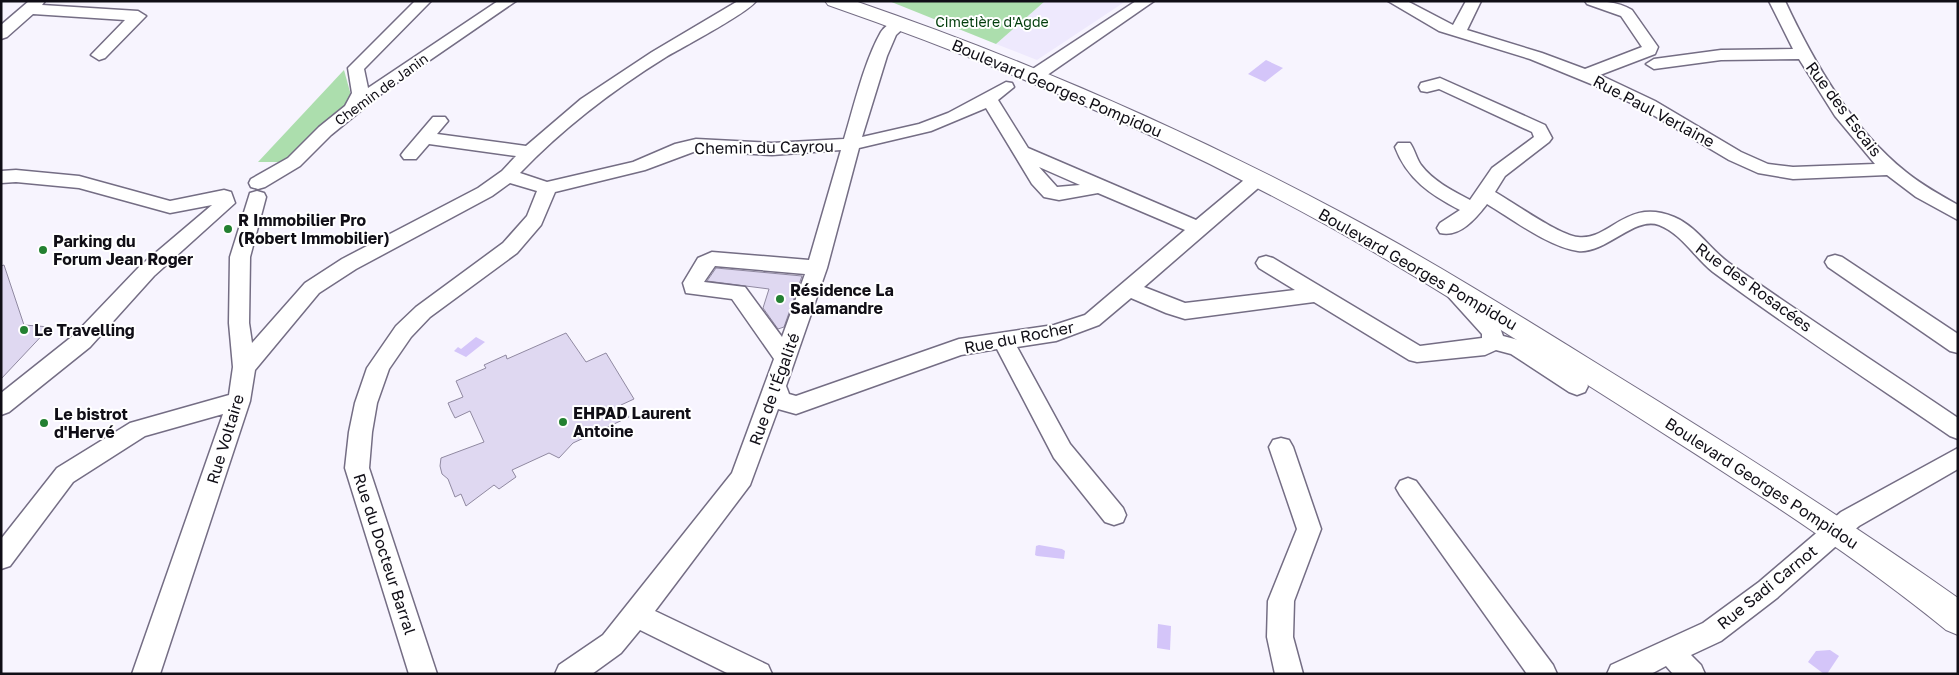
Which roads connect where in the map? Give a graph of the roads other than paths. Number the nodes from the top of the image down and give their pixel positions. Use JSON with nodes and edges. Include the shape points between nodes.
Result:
{"nodes":[{"id":1,"x":424,"y":1,"type":"edge"},
{"id":2,"x":509,"y":1,"type":"edge"},
{"id":3,"x":749,"y":1,"type":"edge"},
{"id":4,"x":835,"y":1,"type":"edge"},
{"id":5,"x":1147,"y":1,"type":"edge"},
{"id":6,"x":1395,"y":1,"type":"edge"},
{"id":7,"x":1474,"y":1,"type":"edge"},
{"id":8,"x":1592,"y":1,"type":"edge"},
{"id":9,"x":1777,"y":1,"type":"edge"},
{"id":10,"x":34,"y":5,"type":"edge"},
{"id":11,"x":1623,"y":5,"type":"edge"},
{"id":12,"x":900,"y":24,"type":"junction"},
{"id":13,"x":1458,"y":31,"type":"junction"},
{"id":14,"x":1,"y":34,"type":"edge"},
{"id":15,"x":1803,"y":54,"type":"junction"},
{"id":16,"x":99,"y":55,"type":"dead end"},
{"id":17,"x":1654,"y":64,"type":"dead end"},
{"id":18,"x":1585,"y":75,"type":"junction"},
{"id":19,"x":1034,"y":76,"type":"junction"},
{"id":20,"x":1006,"y":87,"type":"dead end"},
{"id":21,"x":1427,"y":87,"type":"dead end"},
{"id":22,"x":990,"y":100,"type":"junction"},
{"id":23,"x":352,"y":109,"type":"junction"},
{"id":24,"x":439,"y":121,"type":"dead end"},
{"id":25,"x":425,"y":138,"type":"junction"},
{"id":26,"x":851,"y":144,"type":"junction"},
{"id":27,"x":1404,"y":147,"type":"dead end"},
{"id":28,"x":530,"y":152,"type":"junction"},
{"id":29,"x":1021,"y":152,"type":"junction"},
{"id":30,"x":410,"y":156,"type":"dead end"},
{"id":31,"x":1891,"y":169,"type":"junction"},
{"id":32,"x":508,"y":175,"type":"junction"},
{"id":33,"x":1,"y":177,"type":"edge"},
{"id":34,"x":1257,"y":179,"type":"junction"},
{"id":35,"x":1101,"y":186,"type":"junction"},
{"id":36,"x":547,"y":188,"type":"junction"},
{"id":37,"x":258,"y":190,"type":"junction"},
{"id":38,"x":225,"y":200,"type":"junction"},
{"id":39,"x":1479,"y":202,"type":"junction"},
{"id":40,"x":1958,"y":214,"type":"edge"},
{"id":41,"x":1447,"y":228,"type":"dead end"},
{"id":42,"x":1199,"y":229,"type":"junction"},
{"id":43,"x":1835,"y":262,"type":"dead end"},
{"id":44,"x":1266,"y":263,"type":"dead end"},
{"id":45,"x":817,"y":268,"type":"junction"},
{"id":46,"x":1444,"y":282,"type":"junction"},
{"id":47,"x":1130,"y":289,"type":"junction"},
{"id":48,"x":1318,"y":294,"type":"junction"},
{"id":49,"x":1003,"y":341,"type":"junction"},
{"id":50,"x":1493,"y":341,"type":"junction"},
{"id":51,"x":1958,"y":345,"type":"edge"},
{"id":52,"x":785,"y":358,"type":"junction"},
{"id":53,"x":244,"y":367,"type":"junction"},
{"id":54,"x":775,"y":386,"type":"junction"},
{"id":55,"x":1577,"y":386,"type":"dead end"},
{"id":56,"x":238,"y":401,"type":"junction"},
{"id":57,"x":796,"y":405,"type":"junction"},
{"id":58,"x":1,"y":406,"type":"edge"},
{"id":59,"x":1958,"y":430,"type":"edge"},
{"id":60,"x":758,"y":436,"type":"junction"},
{"id":61,"x":1281,"y":447,"type":"dead end"},
{"id":62,"x":1958,"y":457,"type":"edge"},
{"id":63,"x":1408,"y":488,"type":"dead end"},
{"id":64,"x":1114,"y":515,"type":"dead end"},
{"id":65,"x":1836,"y":530,"type":"junction"},
{"id":66,"x":1,"y":558,"type":"edge"},
{"id":67,"x":636,"y":615,"type":"junction"},
{"id":68,"x":1958,"y":619,"type":"edge"},
{"id":69,"x":1671,"y":652,"type":"junction"},
{"id":70,"x":146,"y":674,"type":"edge"},
{"id":71,"x":423,"y":674,"type":"edge"},
{"id":72,"x":569,"y":674,"type":"edge"},
{"id":73,"x":758,"y":674,"type":"edge"},
{"id":74,"x":1290,"y":674,"type":"edge"},
{"id":75,"x":1543,"y":674,"type":"edge"},
{"id":76,"x":1621,"y":674,"type":"edge"},
{"id":77,"x":1691,"y":674,"type":"edge"}],
"edges":[{"from":1,"to":23,"type":"street","via":[[356,68],[360,93]]},
{"from":2,"to":23,"type":"street","name":"Chemin de Janin","via":[[379,87]]},
{"from":3,"to":28,"type":"street","via":[[587,102]]},
{"from":4,"to":12,"type":"street","name":"Boulevard Georges Pompidou"},
{"from":5,"to":19,"type":"street"},
{"from":6,"to":13,"type":"street","name":"Rue Paul Verlaine","via":[[1444,28]]},
{"from":7,"to":13,"type":"street"},
{"from":8,"to":11,"type":"street"},
{"from":9,"to":15,"type":"street","name":"Rue des Escais"},
{"from":10,"to":14,"type":"street"},
{"from":10,"to":16,"type":"street","via":[[138,16]]},
{"from":11,"to":18,"type":"street","via":[[1649,51]]},
{"from":12,"to":19,"type":"street","name":"Boulevard Georges Pompidou"},
{"from":12,"to":26,"type":"street","name":"Rue de l'Égalité","via":[[889,33],[879,56]]},
{"from":13,"to":18,"type":"street","name":"Rue Paul Verlaine"},
{"from":15,"to":17,"type":"street","via":[[1721,55]]},
{"from":15,"to":31,"type":"street","name":"Rue des Escais","via":[[1852,125]]},
{"from":18,"to":31,"type":"street","name":"Rue Paul Verlaine","via":[[1633,97],[1735,156],[1764,169],[1793,173]]},
{"from":19,"to":34,"type":"street","name":"Boulevard Georges Pompidou"},
{"from":20,"to":22,"type":"street","name":"Chemin du Cayrou"},
{"from":21,"to":39,"type":"street","via":[[1440,83],[1539,129],[1544,138],[1498,172]]},
{"from":22,"to":26,"type":"street","name":"Chemin du Cayrou","via":[[919,128]]},
{"from":22,"to":29,"type":"street"},
{"from":23,"to":37,"type":"street","name":"Chemin de Janin"},
{"from":24,"to":25,"type":"street"},
{"from":25,"to":28,"type":"street"},
{"from":25,"to":30,"type":"street"},
{"from":26,"to":36,"type":"street","name":"Chemin du Cayrou","via":[[772,149],[694,145],[639,166]]},
{"from":26,"to":45,"type":"street","name":"Rue de l'Égalité"},
{"from":27,"to":39,"type":"street","name":"Rue des Rosacées","via":[[1408,161],[1421,178],[1446,195]]},
{"from":28,"to":32,"type":"street"},
{"from":29,"to":35,"type":"street"},
{"from":29,"to":35,"type":"street","via":[[1044,189],[1052,195]]},
{"from":31,"to":40,"type":"street","name":"Rue des Escais"},
{"from":32,"to":36,"type":"street"},
{"from":32,"to":53,"type":"street","via":[[485,192],[349,264],[312,288]]},
{"from":33,"to":38,"type":"street","name":"Chemin de Janin","via":[[74,181],[170,207]]},
{"from":34,"to":42,"type":"street","name":"Rue du Rocher"},
{"from":34,"to":46,"type":"street","name":"Boulevard Georges Pompidou"},
{"from":35,"to":42,"type":"street"},
{"from":36,"to":71,"type":"street","name":"Rue du Docteur Barral","via":[[535,219],[513,245],[483,271],[423,313],[400,337],[378,369],[370,391],[356,455],[357,468]]},
{"from":37,"to":38,"type":"street","name":"Chemin de Janin","via":[[241,204]]},
{"from":37,"to":53,"type":"street","name":"Rue Voltaire","via":[[240,257],[239,323]]},
{"from":38,"to":58,"type":"street","via":[[147,271],[82,341]]},
{"from":39,"to":41,"type":"street","via":[[1463,219]]},
{"from":39,"to":59,"type":"street","name":"Rue des Rosacées","via":[[1578,244],[1593,242],[1641,218],[1656,217],[1667,221],[1711,260]]},
{"from":42,"to":47,"type":"street","name":"Rue du Rocher"},
{"from":43,"to":51,"type":"street"},
{"from":44,"to":48,"type":"street"},
{"from":45,"to":52,"type":"street","name":"Rue de l'Égalité"},
{"from":45,"to":52,"type":"street","via":[[712,259],[705,263],[692,283],[693,288],[738,292]]},
{"from":46,"to":50,"type":"street","via":[[1492,331]]},
{"from":46,"to":65,"type":"street","name":"Boulevard Georges Pompidou"},
{"from":47,"to":48,"type":"street","via":[[1185,311]]},
{"from":47,"to":49,"type":"street","name":"Rue du Rocher","via":[[1102,314],[1077,327]]},
{"from":48,"to":50,"type":"street","via":[[1417,354],[1485,347]]},
{"from":49,"to":57,"type":"street","name":"Rue du Rocher","via":[[959,348]]},
{"from":49,"to":64,"type":"street","via":[[1062,451]]},
{"from":50,"to":55,"type":"street","via":[[1518,348]]},
{"from":52,"to":54,"type":"street","name":"Rue de l'Égalité"},
{"from":53,"to":56,"type":"street","name":"Rue Voltaire"},
{"from":54,"to":57,"type":"street","via":[[779,400]]},
{"from":54,"to":60,"type":"street","name":"Rue de l'Égalité"},
{"from":56,"to":66,"type":"street","via":[[138,429],[65,475]]},
{"from":56,"to":70,"type":"street","name":"Rue Voltaire"},
{"from":57,"to":60,"type":"street","name":"Rue du Rocher","via":[[794,412]]},
{"from":60,"to":67,"type":"street","name":"Rue de l'Égalité","via":[[734,491]]},
{"from":61,"to":74,"type":"street","via":[[1309,529],[1281,601],[1280,637]]},
{"from":62,"to":65,"type":"street","name":"Rue Sadi Carnot"},
{"from":63,"to":75,"type":"street"},
{"from":65,"to":68,"type":"street","name":"Boulevard Georges Pompidou"},
{"from":65,"to":69,"type":"street","name":"Rue Sadi Carnot","via":[[1730,620]]},
{"from":67,"to":72,"type":"street","name":"Rue de l'Égalité","via":[[607,649]]},
{"from":67,"to":73,"type":"street"},
{"from":69,"to":76,"type":"street","name":"Rue Sadi Carnot"},
{"from":69,"to":77,"type":"street"}]}
